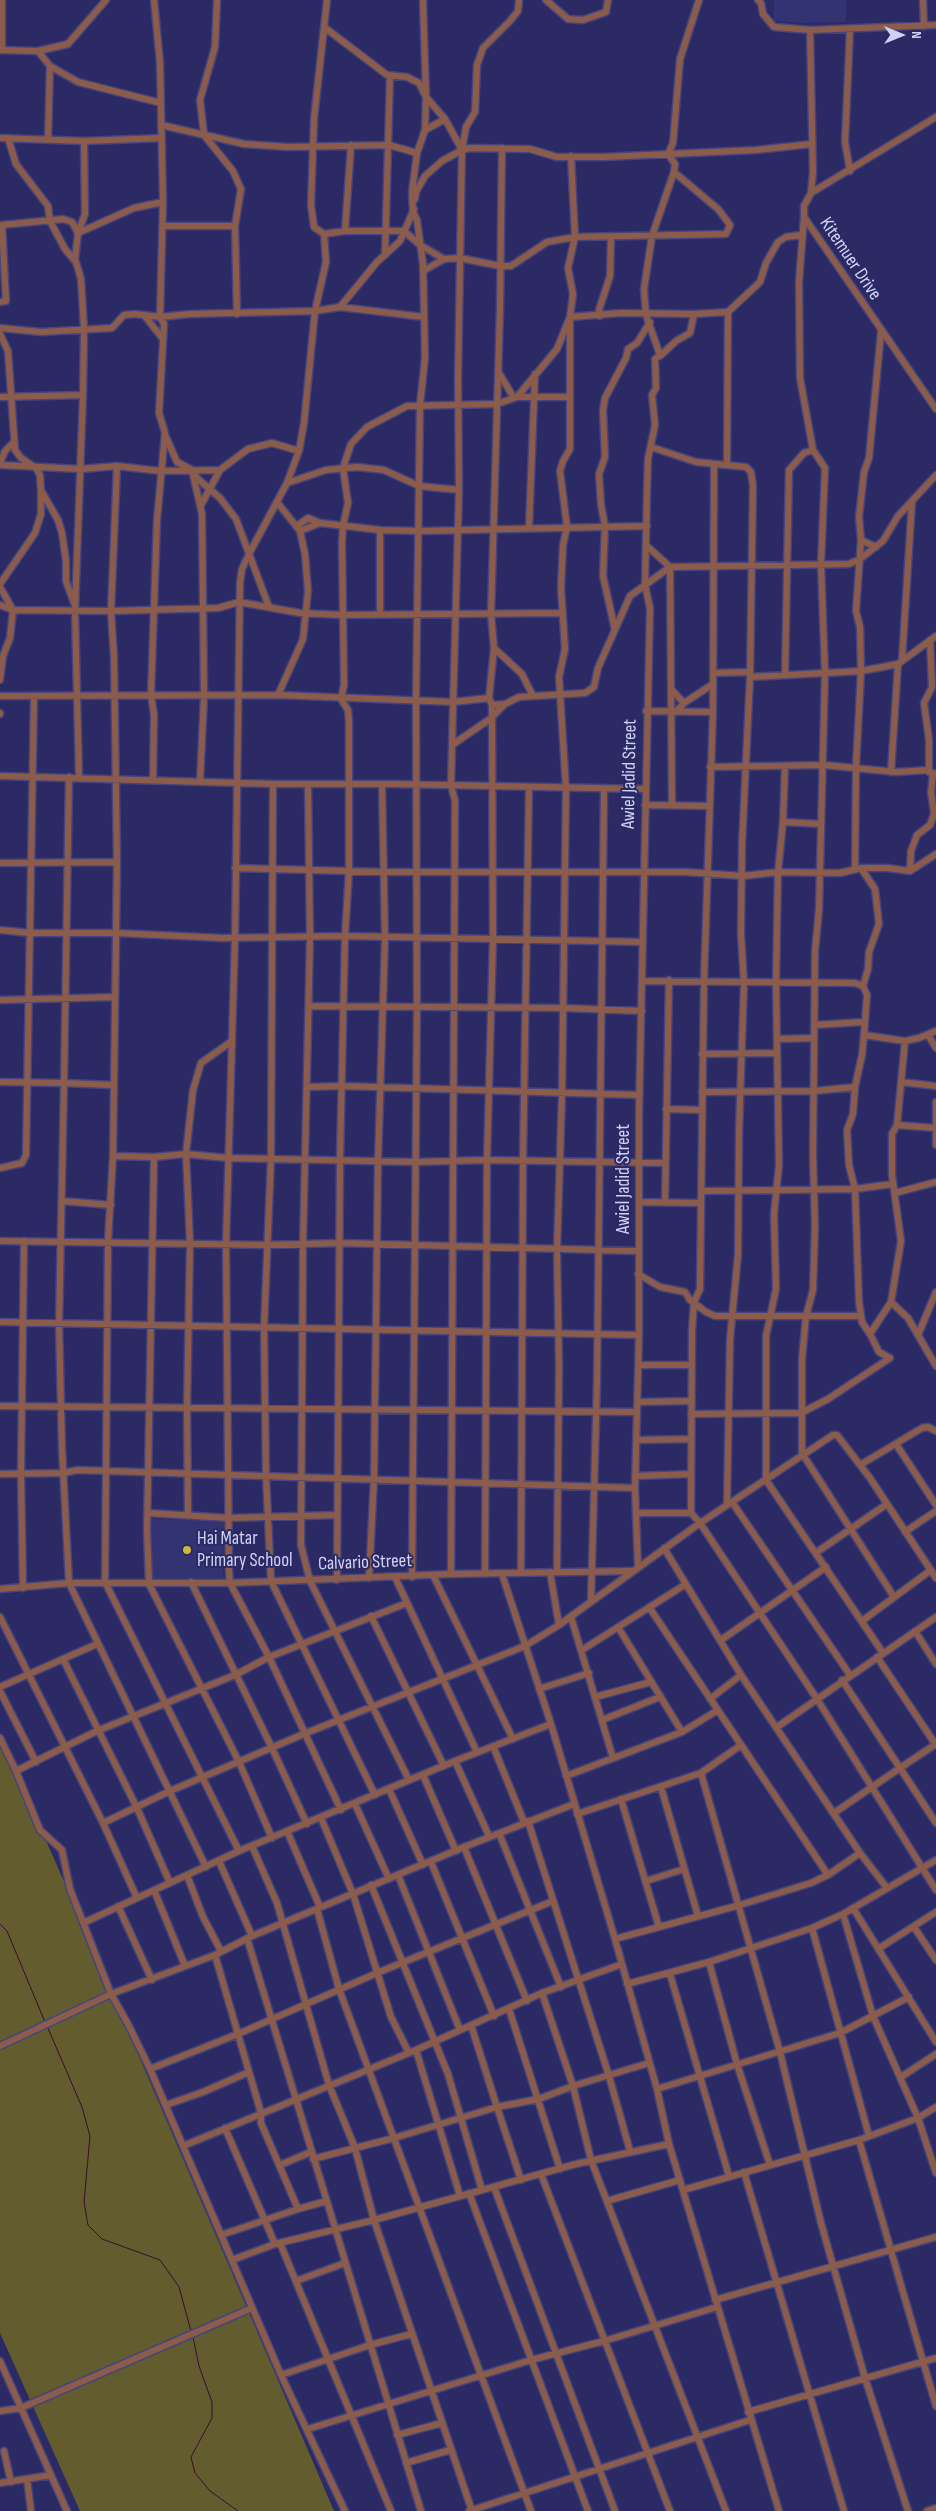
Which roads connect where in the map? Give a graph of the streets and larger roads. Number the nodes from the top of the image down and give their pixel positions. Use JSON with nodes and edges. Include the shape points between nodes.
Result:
{"nodes":[{"id":1,"x":2,"y":0,"type":"edge"},
{"id":2,"x":106,"y":0,"type":"edge"},
{"id":3,"x":154,"y":0,"type":"edge"},
{"id":4,"x":217,"y":0,"type":"edge"},
{"id":5,"x":327,"y":0,"type":"edge"},
{"id":6,"x":423,"y":0,"type":"edge"},
{"id":7,"x":519,"y":0,"type":"edge"},
{"id":8,"x":546,"y":0,"type":"edge"},
{"id":9,"x":608,"y":0,"type":"edge"},
{"id":10,"x":699,"y":0,"type":"edge"},
{"id":11,"x":758,"y":0,"type":"edge"},
{"id":12,"x":923,"y":0,"type":"edge"},
{"id":13,"x":936,"y":25,"type":"edge"},
{"id":14,"x":324,"y":26,"type":"junction"},
{"id":15,"x":924,"y":26,"type":"junction"},
{"id":16,"x":850,"y":29,"type":"junction"},
{"id":17,"x":810,"y":30,"type":"junction"},
{"id":18,"x":1,"y":50,"type":"edge"},
{"id":19,"x":38,"y":51,"type":"junction"},
{"id":20,"x":50,"y":66,"type":"junction"},
{"id":21,"x":390,"y":76,"type":"junction"},
{"id":22,"x":426,"y":97,"type":"junction"},
{"id":23,"x":161,"y":103,"type":"junction"},
{"id":24,"x":936,"y":117,"type":"edge"},
{"id":25,"x":445,"y":119,"type":"junction"},
{"id":26,"x":161,"y":125,"type":"junction"},
{"id":27,"x":424,"y":130,"type":"junction"},
{"id":28,"x":204,"y":135,"type":"junction"},
{"id":29,"x":0,"y":138,"type":"edge"},
{"id":30,"x":8,"y":138,"type":"junction"},
{"id":31,"x":162,"y":138,"type":"junction"},
{"id":32,"x":48,"y":139,"type":"junction"},
{"id":33,"x":84,"y":140,"type":"junction"},
{"id":34,"x":812,"y":144,"type":"junction"},
{"id":35,"x":351,"y":145,"type":"junction"},
{"id":36,"x":389,"y":145,"type":"junction"},
{"id":37,"x":312,"y":146,"type":"junction"},
{"id":38,"x":502,"y":148,"type":"junction"},
{"id":39,"x":462,"y":150,"type":"junction"},
{"id":40,"x":417,"y":153,"type":"junction"},
{"id":41,"x":668,"y":154,"type":"junction"},
{"id":42,"x":571,"y":156,"type":"junction"},
{"id":43,"x":850,"y":171,"type":"junction"},
{"id":44,"x":674,"y":172,"type":"junction"},
{"id":45,"x":811,"y":193,"type":"junction"},
{"id":46,"x":163,"y":202,"type":"junction"},
{"id":47,"x":413,"y":212,"type":"junction"},
{"id":48,"x":804,"y":217,"type":"junction"},
{"id":49,"x":50,"y":221,"type":"junction"},
{"id":50,"x":1,"y":225,"type":"edge"},
{"id":51,"x":163,"y":226,"type":"junction"},
{"id":52,"x":236,"y":226,"type":"junction"},
{"id":53,"x":345,"y":231,"type":"junction"},
{"id":54,"x":404,"y":231,"type":"junction"},
{"id":55,"x":385,"y":232,"type":"junction"},
{"id":56,"x":78,"y":233,"type":"junction"},
{"id":57,"x":324,"y":234,"type":"junction"},
{"id":58,"x":802,"y":235,"type":"junction"},
{"id":59,"x":652,"y":236,"type":"junction"},
{"id":60,"x":575,"y":237,"type":"junction"},
{"id":61,"x":611,"y":237,"type":"junction"},
{"id":62,"x":420,"y":245,"type":"junction"},
{"id":63,"x":385,"y":255,"type":"junction"},
{"id":64,"x":460,"y":258,"type":"junction"},
{"id":65,"x":444,"y":259,"type":"junction"},
{"id":66,"x":75,"y":260,"type":"junction"},
{"id":67,"x":500,"y":266,"type":"junction"},
{"id":68,"x":423,"y":271,"type":"junction"},
{"id":69,"x":0,"y":302,"type":"edge"},
{"id":70,"x":340,"y":307,"type":"junction"},
{"id":71,"x":315,"y":311,"type":"junction"},
{"id":72,"x":728,"y":312,"type":"junction"},
{"id":73,"x":237,"y":314,"type":"junction"},
{"id":74,"x":646,"y":314,"type":"junction"},
{"id":75,"x":694,"y":314,"type":"junction"},
{"id":76,"x":144,"y":315,"type":"junction"},
{"id":77,"x":600,"y":316,"type":"junction"},
{"id":78,"x":160,"y":317,"type":"junction"},
{"id":79,"x":424,"y":317,"type":"junction"},
{"id":80,"x":570,"y":317,"type":"junction"},
{"id":81,"x":650,"y":322,"type":"junction"},
{"id":82,"x":0,"y":328,"type":"edge"},
{"id":83,"x":84,"y":329,"type":"junction"},
{"id":84,"x":881,"y":332,"type":"junction"},
{"id":85,"x":0,"y":334,"type":"edge"},
{"id":86,"x":163,"y":339,"type":"junction"},
{"id":87,"x":660,"y":356,"type":"junction"},
{"id":88,"x":499,"y":372,"type":"junction"},
{"id":89,"x":535,"y":374,"type":"junction"},
{"id":90,"x":84,"y":395,"type":"junction"},
{"id":91,"x":12,"y":396,"type":"junction"},
{"id":92,"x":0,"y":397,"type":"edge"},
{"id":93,"x":569,"y":397,"type":"junction"},
{"id":94,"x":515,"y":398,"type":"junction"},
{"id":95,"x":535,"y":398,"type":"junction"},
{"id":96,"x":458,"y":404,"type":"junction"},
{"id":97,"x":497,"y":404,"type":"junction"},
{"id":98,"x":420,"y":406,"type":"junction"},
{"id":99,"x":936,"y":409,"type":"edge"},
{"id":100,"x":165,"y":433,"type":"junction"},
{"id":101,"x":14,"y":442,"type":"junction"},
{"id":102,"x":650,"y":447,"type":"junction"},
{"id":103,"x":813,"y":450,"type":"junction"},
{"id":104,"x":299,"y":451,"type":"junction"},
{"id":105,"x":0,"y":464,"type":"edge"},
{"id":106,"x":727,"y":464,"type":"junction"},
{"id":107,"x":714,"y":465,"type":"junction"},
{"id":108,"x":117,"y":466,"type":"junction"},
{"id":109,"x":36,"y":468,"type":"junction"},
{"id":110,"x":344,"y":468,"type":"junction"},
{"id":111,"x":81,"y":469,"type":"junction"},
{"id":112,"x":192,"y":470,"type":"junction"},
{"id":113,"x":220,"y":470,"type":"junction"},
{"id":114,"x":160,"y":471,"type":"junction"},
{"id":115,"x":936,"y":475,"type":"edge"},
{"id":116,"x":287,"y":483,"type":"junction"},
{"id":117,"x":419,"y":486,"type":"junction"},
{"id":118,"x":210,"y":488,"type":"junction"},
{"id":119,"x":459,"y":490,"type":"junction"},
{"id":120,"x":41,"y":491,"type":"junction"},
{"id":121,"x":277,"y":502,"type":"junction"},
{"id":122,"x":912,"y":502,"type":"junction"},
{"id":123,"x":200,"y":505,"type":"junction"},
{"id":124,"x":343,"y":526,"type":"junction"},
{"id":125,"x":605,"y":526,"type":"junction"},
{"id":126,"x":647,"y":526,"type":"junction"},
{"id":127,"x":567,"y":527,"type":"junction"},
{"id":128,"x":299,"y":528,"type":"junction"},
{"id":129,"x":529,"y":528,"type":"junction"},
{"id":130,"x":493,"y":529,"type":"junction"},
{"id":131,"x":380,"y":530,"type":"junction"},
{"id":132,"x":458,"y":530,"type":"junction"},
{"id":133,"x":420,"y":531,"type":"junction"},
{"id":134,"x":861,"y":540,"type":"junction"},
{"id":135,"x":647,"y":546,"type":"junction"},
{"id":136,"x":876,"y":547,"type":"junction"},
{"id":137,"x":250,"y":552,"type":"junction"},
{"id":138,"x":860,"y":559,"type":"junction"},
{"id":139,"x":821,"y":564,"type":"junction"},
{"id":140,"x":712,"y":566,"type":"junction"},
{"id":141,"x":788,"y":566,"type":"junction"},
{"id":142,"x":670,"y":567,"type":"junction"},
{"id":143,"x":751,"y":567,"type":"junction"},
{"id":144,"x":645,"y":585,"type":"junction"},
{"id":145,"x":0,"y":586,"type":"edge"},
{"id":146,"x":239,"y":602,"type":"junction"},
{"id":147,"x":0,"y":605,"type":"edge"},
{"id":148,"x":75,"y":608,"type":"junction"},
{"id":149,"x":203,"y":608,"type":"junction"},
{"id":150,"x":269,"y":608,"type":"junction"},
{"id":151,"x":13,"y":610,"type":"junction"},
{"id":152,"x":154,"y":610,"type":"junction"},
{"id":153,"x":111,"y":611,"type":"junction"},
{"id":154,"x":306,"y":613,"type":"junction"},
{"id":155,"x":562,"y":613,"type":"junction"},
{"id":156,"x":380,"y":614,"type":"junction"},
{"id":157,"x":418,"y":614,"type":"junction"},
{"id":158,"x":491,"y":614,"type":"junction"},
{"id":159,"x":342,"y":615,"type":"junction"},
{"id":160,"x":455,"y":615,"type":"junction"},
{"id":161,"x":615,"y":630,"type":"junction"},
{"id":162,"x":933,"y":638,"type":"edge"},
{"id":163,"x":494,"y":648,"type":"junction"},
{"id":164,"x":900,"y":662,"type":"junction"},
{"id":165,"x":861,"y":671,"type":"junction"},
{"id":166,"x":825,"y":673,"type":"junction"},
{"id":167,"x":714,"y":674,"type":"junction"},
{"id":168,"x":750,"y":674,"type":"junction"},
{"id":169,"x":785,"y":674,"type":"junction"},
{"id":170,"x":0,"y":680,"type":"edge"},
{"id":171,"x":714,"y":684,"type":"junction"},
{"id":172,"x":671,"y":689,"type":"junction"},
{"id":173,"x":76,"y":694,"type":"junction"},
{"id":174,"x":113,"y":695,"type":"junction"},
{"id":175,"x":278,"y":695,"type":"junction"},
{"id":176,"x":0,"y":696,"type":"edge"},
{"id":177,"x":34,"y":696,"type":"junction"},
{"id":178,"x":151,"y":696,"type":"junction"},
{"id":179,"x":204,"y":696,"type":"junction"},
{"id":180,"x":240,"y":696,"type":"junction"},
{"id":181,"x":533,"y":696,"type":"junction"},
{"id":182,"x":559,"y":696,"type":"junction"},
{"id":183,"x":341,"y":699,"type":"junction"},
{"id":184,"x":416,"y":700,"type":"junction"},
{"id":185,"x":490,"y":701,"type":"junction"},
{"id":186,"x":453,"y":702,"type":"junction"},
{"id":187,"x":684,"y":703,"type":"junction"},
{"id":188,"x":505,"y":704,"type":"junction"},
{"id":189,"x":646,"y":711,"type":"junction"},
{"id":190,"x":674,"y":712,"type":"junction"},
{"id":191,"x":713,"y":712,"type":"junction"},
{"id":192,"x":490,"y":719,"type":"junction"},
{"id":193,"x":452,"y":746,"type":"junction"},
{"id":194,"x":824,"y":765,"type":"junction"},
{"id":195,"x":746,"y":766,"type":"junction"},
{"id":196,"x":785,"y":766,"type":"junction"},
{"id":197,"x":710,"y":767,"type":"junction"},
{"id":198,"x":856,"y":767,"type":"junction"},
{"id":199,"x":891,"y":772,"type":"junction"},
{"id":200,"x":933,"y":773,"type":"edge"},
{"id":201,"x":0,"y":776,"type":"edge"},
{"id":202,"x":31,"y":777,"type":"junction"},
{"id":203,"x":69,"y":777,"type":"junction"},
{"id":204,"x":79,"y":778,"type":"junction"},
{"id":205,"x":116,"y":779,"type":"junction"},
{"id":206,"x":153,"y":780,"type":"junction"},
{"id":207,"x":200,"y":782,"type":"junction"},
{"id":208,"x":237,"y":783,"type":"junction"},
{"id":209,"x":273,"y":784,"type":"junction"},
{"id":210,"x":308,"y":784,"type":"junction"},
{"id":211,"x":348,"y":784,"type":"junction"},
{"id":212,"x":382,"y":784,"type":"junction"},
{"id":213,"x":416,"y":786,"type":"junction"},
{"id":214,"x":452,"y":786,"type":"junction"},
{"id":215,"x":491,"y":787,"type":"junction"},
{"id":216,"x":529,"y":788,"type":"junction"},
{"id":217,"x":566,"y":789,"type":"junction"},
{"id":218,"x":645,"y":789,"type":"junction"},
{"id":219,"x":604,"y":790,"type":"junction"},
{"id":220,"x":672,"y":804,"type":"junction"},
{"id":221,"x":645,"y":805,"type":"junction"},
{"id":222,"x":709,"y":806,"type":"junction"},
{"id":223,"x":783,"y":822,"type":"junction"},
{"id":224,"x":820,"y":824,"type":"junction"},
{"id":225,"x":936,"y":854,"type":"edge"},
{"id":226,"x":30,"y":862,"type":"junction"},
{"id":227,"x":67,"y":862,"type":"junction"},
{"id":228,"x":117,"y":862,"type":"junction"},
{"id":229,"x":0,"y":863,"type":"edge"},
{"id":230,"x":235,"y":868,"type":"junction"},
{"id":231,"x":272,"y":868,"type":"junction"},
{"id":232,"x":310,"y":869,"type":"junction"},
{"id":233,"x":858,"y":869,"type":"junction"},
{"id":234,"x":349,"y":871,"type":"junction"},
{"id":235,"x":492,"y":871,"type":"junction"},
{"id":236,"x":910,"y":871,"type":"junction"},
{"id":237,"x":385,"y":872,"type":"junction"},
{"id":238,"x":416,"y":872,"type":"junction"},
{"id":239,"x":455,"y":872,"type":"junction"},
{"id":240,"x":528,"y":872,"type":"junction"},
{"id":241,"x":564,"y":872,"type":"junction"},
{"id":242,"x":603,"y":872,"type":"junction"},
{"id":243,"x":643,"y":872,"type":"junction"},
{"id":244,"x":778,"y":872,"type":"junction"},
{"id":245,"x":819,"y":872,"type":"junction"},
{"id":246,"x":707,"y":873,"type":"junction"},
{"id":247,"x":743,"y":876,"type":"junction"},
{"id":248,"x":0,"y":930,"type":"edge"},
{"id":249,"x":30,"y":933,"type":"junction"},
{"id":250,"x":67,"y":933,"type":"junction"},
{"id":251,"x":116,"y":933,"type":"junction"},
{"id":252,"x":345,"y":936,"type":"junction"},
{"id":253,"x":235,"y":938,"type":"junction"},
{"id":254,"x":274,"y":938,"type":"junction"},
{"id":255,"x":310,"y":938,"type":"junction"},
{"id":256,"x":385,"y":938,"type":"junction"},
{"id":257,"x":454,"y":938,"type":"junction"},
{"id":258,"x":417,"y":939,"type":"junction"},
{"id":259,"x":493,"y":939,"type":"junction"},
{"id":260,"x":528,"y":940,"type":"junction"},
{"id":261,"x":564,"y":940,"type":"junction"},
{"id":262,"x":602,"y":941,"type":"junction"},
{"id":263,"x":643,"y":942,"type":"junction"},
{"id":264,"x":669,"y":980,"type":"junction"},
{"id":265,"x":704,"y":980,"type":"junction"},
{"id":266,"x":643,"y":981,"type":"junction"},
{"id":267,"x":814,"y":982,"type":"junction"},
{"id":268,"x":744,"y":983,"type":"junction"},
{"id":269,"x":776,"y":983,"type":"junction"},
{"id":270,"x":863,"y":986,"type":"junction"},
{"id":271,"x":66,"y":997,"type":"junction"},
{"id":272,"x":28,"y":998,"type":"junction"},
{"id":273,"x":114,"y":998,"type":"junction"},
{"id":274,"x":0,"y":1000,"type":"edge"},
{"id":275,"x":309,"y":1006,"type":"junction"},
{"id":276,"x":343,"y":1006,"type":"junction"},
{"id":277,"x":382,"y":1006,"type":"junction"},
{"id":278,"x":452,"y":1007,"type":"junction"},
{"id":279,"x":417,"y":1008,"type":"junction"},
{"id":280,"x":491,"y":1008,"type":"junction"},
{"id":281,"x":563,"y":1008,"type":"junction"},
{"id":282,"x":526,"y":1009,"type":"junction"},
{"id":283,"x":600,"y":1009,"type":"junction"},
{"id":284,"x":642,"y":1011,"type":"junction"},
{"id":285,"x":863,"y":1022,"type":"junction"},
{"id":286,"x":814,"y":1025,"type":"junction"},
{"id":287,"x":936,"y":1031,"type":"edge"},
{"id":288,"x":864,"y":1035,"type":"junction"},
{"id":289,"x":928,"y":1035,"type":"junction"},
{"id":290,"x":814,"y":1038,"type":"junction"},
{"id":291,"x":777,"y":1040,"type":"junction"},
{"id":292,"x":905,"y":1041,"type":"junction"},
{"id":293,"x":232,"y":1042,"type":"junction"},
{"id":294,"x":936,"y":1048,"type":"edge"},
{"id":295,"x":776,"y":1053,"type":"junction"},
{"id":296,"x":702,"y":1054,"type":"junction"},
{"id":297,"x":741,"y":1054,"type":"junction"},
{"id":298,"x":0,"y":1082,"type":"edge"},
{"id":299,"x":901,"y":1082,"type":"junction"},
{"id":300,"x":27,"y":1083,"type":"junction"},
{"id":301,"x":64,"y":1083,"type":"junction"},
{"id":302,"x":112,"y":1085,"type":"junction"},
{"id":303,"x":342,"y":1086,"type":"junction"},
{"id":304,"x":936,"y":1086,"type":"edge"},
{"id":305,"x":308,"y":1087,"type":"junction"},
{"id":306,"x":855,"y":1088,"type":"junction"},
{"id":307,"x":380,"y":1089,"type":"junction"},
{"id":308,"x":416,"y":1090,"type":"junction"},
{"id":309,"x":452,"y":1090,"type":"junction"},
{"id":310,"x":741,"y":1091,"type":"junction"},
{"id":311,"x":777,"y":1091,"type":"junction"},
{"id":312,"x":814,"y":1091,"type":"junction"},
{"id":313,"x":489,"y":1092,"type":"junction"},
{"id":314,"x":702,"y":1092,"type":"junction"},
{"id":315,"x":526,"y":1093,"type":"junction"},
{"id":316,"x":562,"y":1094,"type":"junction"},
{"id":317,"x":599,"y":1094,"type":"junction"},
{"id":318,"x":639,"y":1095,"type":"junction"},
{"id":319,"x":936,"y":1102,"type":"edge"},
{"id":320,"x":666,"y":1109,"type":"junction"},
{"id":321,"x":702,"y":1110,"type":"junction"},
{"id":322,"x":897,"y":1125,"type":"junction"},
{"id":323,"x":936,"y":1128,"type":"edge"},
{"id":324,"x":936,"y":1145,"type":"edge"},
{"id":325,"x":186,"y":1154,"type":"junction"},
{"id":326,"x":112,"y":1156,"type":"junction"},
{"id":327,"x":154,"y":1157,"type":"junction"},
{"id":328,"x":227,"y":1158,"type":"junction"},
{"id":329,"x":271,"y":1159,"type":"junction"},
{"id":330,"x":307,"y":1159,"type":"junction"},
{"id":331,"x":340,"y":1159,"type":"junction"},
{"id":332,"x":487,"y":1160,"type":"junction"},
{"id":333,"x":523,"y":1160,"type":"junction"},
{"id":334,"x":378,"y":1161,"type":"junction"},
{"id":335,"x":639,"y":1161,"type":"junction"},
{"id":336,"x":416,"y":1162,"type":"junction"},
{"id":337,"x":453,"y":1162,"type":"junction"},
{"id":338,"x":559,"y":1162,"type":"junction"},
{"id":339,"x":598,"y":1162,"type":"junction"},
{"id":340,"x":666,"y":1163,"type":"junction"},
{"id":341,"x":0,"y":1168,"type":"edge"},
{"id":342,"x":936,"y":1182,"type":"edge"},
{"id":343,"x":893,"y":1184,"type":"junction"},
{"id":344,"x":855,"y":1189,"type":"junction"},
{"id":345,"x":738,"y":1190,"type":"junction"},
{"id":346,"x":813,"y":1190,"type":"junction"},
{"id":347,"x":702,"y":1191,"type":"junction"},
{"id":348,"x":777,"y":1191,"type":"junction"},
{"id":349,"x":895,"y":1193,"type":"junction"},
{"id":350,"x":62,"y":1201,"type":"junction"},
{"id":351,"x":639,"y":1202,"type":"junction"},
{"id":352,"x":666,"y":1203,"type":"junction"},
{"id":353,"x":701,"y":1203,"type":"junction"},
{"id":354,"x":111,"y":1205,"type":"junction"},
{"id":355,"x":0,"y":1241,"type":"edge"},
{"id":356,"x":24,"y":1241,"type":"junction"},
{"id":357,"x":60,"y":1242,"type":"junction"},
{"id":358,"x":108,"y":1242,"type":"junction"},
{"id":359,"x":153,"y":1242,"type":"junction"},
{"id":360,"x":190,"y":1243,"type":"junction"},
{"id":361,"x":340,"y":1243,"type":"junction"},
{"id":362,"x":226,"y":1244,"type":"junction"},
{"id":363,"x":377,"y":1244,"type":"junction"},
{"id":364,"x":266,"y":1245,"type":"junction"},
{"id":365,"x":303,"y":1245,"type":"junction"},
{"id":366,"x":415,"y":1245,"type":"junction"},
{"id":367,"x":453,"y":1245,"type":"junction"},
{"id":368,"x":488,"y":1246,"type":"junction"},
{"id":369,"x":523,"y":1248,"type":"junction"},
{"id":370,"x":557,"y":1250,"type":"junction"},
{"id":371,"x":598,"y":1252,"type":"junction"},
{"id":372,"x":638,"y":1252,"type":"junction"},
{"id":373,"x":638,"y":1274,"type":"junction"},
{"id":374,"x":936,"y":1292,"type":"edge"},
{"id":375,"x":694,"y":1302,"type":"junction"},
{"id":376,"x":891,"y":1302,"type":"junction"},
{"id":377,"x":770,"y":1316,"type":"junction"},
{"id":378,"x":806,"y":1316,"type":"junction"},
{"id":379,"x":861,"y":1316,"type":"junction"},
{"id":380,"x":732,"y":1317,"type":"junction"},
{"id":381,"x":0,"y":1322,"type":"edge"},
{"id":382,"x":22,"y":1323,"type":"junction"},
{"id":383,"x":59,"y":1324,"type":"junction"},
{"id":384,"x":108,"y":1324,"type":"junction"},
{"id":385,"x":152,"y":1324,"type":"junction"},
{"id":386,"x":188,"y":1326,"type":"junction"},
{"id":387,"x":226,"y":1326,"type":"junction"},
{"id":388,"x":264,"y":1328,"type":"junction"},
{"id":389,"x":339,"y":1328,"type":"junction"},
{"id":390,"x":303,"y":1329,"type":"junction"},
{"id":391,"x":377,"y":1329,"type":"junction"},
{"id":392,"x":414,"y":1330,"type":"junction"},
{"id":393,"x":451,"y":1330,"type":"junction"},
{"id":394,"x":485,"y":1332,"type":"junction"},
{"id":395,"x":522,"y":1334,"type":"junction"},
{"id":396,"x":559,"y":1334,"type":"junction"},
{"id":397,"x":597,"y":1334,"type":"junction"},
{"id":398,"x":870,"y":1334,"type":"junction"},
{"id":399,"x":639,"y":1335,"type":"junction"},
{"id":400,"x":918,"y":1335,"type":"junction"},
{"id":401,"x":639,"y":1365,"type":"junction"},
{"id":402,"x":692,"y":1365,"type":"junction"},
{"id":403,"x":936,"y":1366,"type":"edge"},
{"id":404,"x":692,"y":1401,"type":"junction"},
{"id":405,"x":638,"y":1402,"type":"junction"},
{"id":406,"x":0,"y":1406,"type":"edge"},
{"id":407,"x":21,"y":1406,"type":"junction"},
{"id":408,"x":61,"y":1406,"type":"junction"},
{"id":409,"x":107,"y":1407,"type":"junction"},
{"id":410,"x":150,"y":1409,"type":"junction"},
{"id":411,"x":187,"y":1409,"type":"junction"},
{"id":412,"x":227,"y":1409,"type":"junction"},
{"id":413,"x":339,"y":1409,"type":"junction"},
{"id":414,"x":414,"y":1409,"type":"junction"},
{"id":415,"x":266,"y":1410,"type":"junction"},
{"id":416,"x":301,"y":1410,"type":"junction"},
{"id":417,"x":375,"y":1410,"type":"junction"},
{"id":418,"x":486,"y":1410,"type":"junction"},
{"id":419,"x":520,"y":1410,"type":"junction"},
{"id":420,"x":558,"y":1410,"type":"junction"},
{"id":421,"x":451,"y":1411,"type":"junction"},
{"id":422,"x":596,"y":1411,"type":"junction"},
{"id":423,"x":637,"y":1412,"type":"junction"},
{"id":424,"x":764,"y":1413,"type":"junction"},
{"id":425,"x":801,"y":1413,"type":"junction"},
{"id":426,"x":691,"y":1414,"type":"junction"},
{"id":427,"x":730,"y":1414,"type":"junction"},
{"id":428,"x":936,"y":1431,"type":"edge"},
{"id":429,"x":636,"y":1440,"type":"junction"},
{"id":430,"x":691,"y":1440,"type":"junction"},
{"id":431,"x":896,"y":1444,"type":"junction"},
{"id":432,"x":802,"y":1453,"type":"junction"},
{"id":433,"x":860,"y":1465,"type":"junction"},
{"id":434,"x":106,"y":1471,"type":"junction"},
{"id":435,"x":21,"y":1473,"type":"junction"},
{"id":436,"x":64,"y":1473,"type":"junction"},
{"id":437,"x":0,"y":1474,"type":"edge"},
{"id":438,"x":149,"y":1474,"type":"junction"},
{"id":439,"x":691,"y":1474,"type":"junction"},
{"id":440,"x":188,"y":1475,"type":"junction"},
{"id":441,"x":230,"y":1475,"type":"junction"},
{"id":442,"x":266,"y":1476,"type":"junction"},
{"id":443,"x":301,"y":1476,"type":"junction"},
{"id":444,"x":635,"y":1476,"type":"junction"},
{"id":445,"x":338,"y":1477,"type":"junction"},
{"id":446,"x":374,"y":1479,"type":"junction"},
{"id":447,"x":414,"y":1480,"type":"junction"},
{"id":448,"x":766,"y":1480,"type":"junction"},
{"id":449,"x":450,"y":1481,"type":"junction"},
{"id":450,"x":520,"y":1483,"type":"junction"},
{"id":451,"x":484,"y":1484,"type":"junction"},
{"id":452,"x":557,"y":1486,"type":"junction"},
{"id":453,"x":595,"y":1486,"type":"junction"},
{"id":454,"x":635,"y":1488,"type":"junction"},
{"id":455,"x":730,"y":1504,"type":"junction"},
{"id":456,"x":887,"y":1504,"type":"junction"},
{"id":457,"x":936,"y":1504,"type":"edge"},
{"id":458,"x":936,"y":1511,"type":"edge"},
{"id":459,"x":691,"y":1512,"type":"junction"},
{"id":460,"x":148,"y":1513,"type":"junction"},
{"id":461,"x":636,"y":1513,"type":"junction"},
{"id":462,"x":188,"y":1515,"type":"junction"},
{"id":463,"x":338,"y":1515,"type":"junction"},
{"id":464,"x":267,"y":1516,"type":"junction"},
{"id":465,"x":302,"y":1516,"type":"junction"},
{"id":466,"x":229,"y":1518,"type":"junction"},
{"id":467,"x":700,"y":1523,"type":"junction"},
{"id":468,"x":850,"y":1528,"type":"junction"},
{"id":469,"x":905,"y":1532,"type":"junction"},
{"id":470,"x":664,"y":1548,"type":"junction"},
{"id":471,"x":817,"y":1552,"type":"junction"},
{"id":472,"x":826,"y":1567,"type":"junction"},
{"id":473,"x":635,"y":1569,"type":"junction"},
{"id":474,"x":931,"y":1570,"type":"junction"},
{"id":475,"x":593,"y":1571,"type":"junction"},
{"id":476,"x":553,"y":1572,"type":"junction"},
{"id":477,"x":521,"y":1573,"type":"junction"},
{"id":478,"x":451,"y":1574,"type":"junction"},
{"id":479,"x":484,"y":1574,"type":"junction"},
{"id":480,"x":502,"y":1574,"type":"junction"},
{"id":481,"x":433,"y":1576,"type":"junction"},
{"id":482,"x":394,"y":1577,"type":"junction"},
{"id":483,"x":412,"y":1577,"type":"junction"},
{"id":484,"x":369,"y":1578,"type":"junction"},
{"id":485,"x":936,"y":1578,"type":"edge"},
{"id":486,"x":271,"y":1580,"type":"junction"},
{"id":487,"x":310,"y":1580,"type":"junction"},
{"id":488,"x":337,"y":1580,"type":"junction"},
{"id":489,"x":105,"y":1582,"type":"junction"},
{"id":490,"x":191,"y":1582,"type":"junction"},
{"id":491,"x":230,"y":1582,"type":"junction"},
{"id":492,"x":69,"y":1583,"type":"junction"},
{"id":493,"x":148,"y":1584,"type":"junction"},
{"id":494,"x":686,"y":1584,"type":"junction"},
{"id":495,"x":22,"y":1588,"type":"junction"},
{"id":496,"x":0,"y":1589,"type":"edge"},
{"id":497,"x":792,"y":1590,"type":"junction"},
{"id":498,"x":894,"y":1597,"type":"junction"},
{"id":499,"x":592,"y":1601,"type":"junction"},
{"id":500,"x":407,"y":1603,"type":"junction"},
{"id":501,"x":649,"y":1607,"type":"junction"},
{"id":502,"x":759,"y":1612,"type":"junction"},
{"id":503,"x":371,"y":1616,"type":"junction"},
{"id":504,"x":0,"y":1617,"type":"edge"},
{"id":505,"x":571,"y":1617,"type":"junction"},
{"id":506,"x":936,"y":1617,"type":"edge"},
{"id":507,"x":862,"y":1621,"type":"junction"},
{"id":508,"x":560,"y":1625,"type":"junction"},
{"id":509,"x":618,"y":1628,"type":"junction"},
{"id":510,"x":336,"y":1632,"type":"junction"},
{"id":511,"x":915,"y":1632,"type":"junction"},
{"id":512,"x":721,"y":1640,"type":"junction"},
{"id":513,"x":97,"y":1644,"type":"junction"},
{"id":514,"x":302,"y":1644,"type":"junction"},
{"id":515,"x":525,"y":1646,"type":"junction"},
{"id":516,"x":582,"y":1650,"type":"junction"},
{"id":517,"x":880,"y":1655,"type":"junction"},
{"id":518,"x":270,"y":1657,"type":"junction"},
{"id":519,"x":63,"y":1659,"type":"junction"},
{"id":520,"x":936,"y":1664,"type":"edge"},
{"id":521,"x":477,"y":1666,"type":"junction"},
{"id":522,"x":588,"y":1673,"type":"junction"},
{"id":523,"x":27,"y":1674,"type":"junction"},
{"id":524,"x":235,"y":1675,"type":"junction"},
{"id":525,"x":741,"y":1675,"type":"junction"},
{"id":526,"x":850,"y":1675,"type":"junction"},
{"id":527,"x":442,"y":1679,"type":"junction"},
{"id":528,"x":842,"y":1680,"type":"junction"},
{"id":529,"x":651,"y":1682,"type":"junction"},
{"id":530,"x":202,"y":1688,"type":"junction"},
{"id":531,"x":0,"y":1689,"type":"edge"},
{"id":532,"x":539,"y":1689,"type":"junction"},
{"id":533,"x":408,"y":1692,"type":"junction"},
{"id":534,"x":596,"y":1697,"type":"junction"},
{"id":535,"x":660,"y":1697,"type":"junction"},
{"id":536,"x":710,"y":1699,"type":"junction"},
{"id":537,"x":817,"y":1699,"type":"junction"},
{"id":538,"x":166,"y":1701,"type":"junction"},
{"id":539,"x":374,"y":1706,"type":"junction"},
{"id":540,"x":718,"y":1710,"type":"junction"},
{"id":541,"x":132,"y":1716,"type":"junction"},
{"id":542,"x":339,"y":1720,"type":"junction"},
{"id":543,"x":602,"y":1720,"type":"junction"},
{"id":544,"x":551,"y":1724,"type":"junction"},
{"id":545,"x":777,"y":1727,"type":"junction"},
{"id":546,"x":97,"y":1731,"type":"junction"},
{"id":547,"x":682,"y":1732,"type":"junction"},
{"id":548,"x":306,"y":1733,"type":"junction"},
{"id":549,"x":0,"y":1738,"type":"edge"},
{"id":550,"x":513,"y":1738,"type":"junction"},
{"id":551,"x":936,"y":1744,"type":"edge"},
{"id":552,"x":741,"y":1745,"type":"junction"},
{"id":553,"x":493,"y":1746,"type":"junction"},
{"id":554,"x":66,"y":1747,"type":"junction"},
{"id":555,"x":272,"y":1748,"type":"junction"},
{"id":556,"x":477,"y":1752,"type":"junction"},
{"id":557,"x":613,"y":1758,"type":"junction"},
{"id":558,"x":456,"y":1761,"type":"junction"},
{"id":559,"x":36,"y":1762,"type":"junction"},
{"id":560,"x":238,"y":1762,"type":"junction"},
{"id":561,"x":444,"y":1766,"type":"junction"},
{"id":562,"x":900,"y":1768,"type":"junction"},
{"id":563,"x":16,"y":1771,"type":"junction"},
{"id":564,"x":701,"y":1773,"type":"junction"},
{"id":565,"x":423,"y":1775,"type":"junction"},
{"id":566,"x":566,"y":1776,"type":"junction"},
{"id":567,"x":204,"y":1777,"type":"junction"},
{"id":568,"x":409,"y":1780,"type":"junction"},
{"id":569,"x":661,"y":1787,"type":"junction"},
{"id":570,"x":871,"y":1787,"type":"junction"},
{"id":571,"x":389,"y":1789,"type":"junction"},
{"id":572,"x":170,"y":1791,"type":"junction"},
{"id":573,"x":375,"y":1795,"type":"junction"},
{"id":574,"x":622,"y":1799,"type":"junction"},
{"id":575,"x":355,"y":1804,"type":"junction"},
{"id":576,"x":574,"y":1804,"type":"junction"},
{"id":577,"x":137,"y":1808,"type":"junction"},
{"id":578,"x":341,"y":1810,"type":"junction"},
{"id":579,"x":834,"y":1813,"type":"junction"},
{"id":580,"x":577,"y":1814,"type":"junction"},
{"id":581,"x":321,"y":1818,"type":"junction"},
{"id":582,"x":526,"y":1822,"type":"junction"},
{"id":583,"x":103,"y":1823,"type":"junction"},
{"id":584,"x":936,"y":1823,"type":"edge"},
{"id":585,"x":307,"y":1824,"type":"junction"},
{"id":586,"x":287,"y":1831,"type":"junction"},
{"id":587,"x":499,"y":1833,"type":"junction"},
{"id":588,"x":489,"y":1836,"type":"junction"},
{"id":589,"x":272,"y":1838,"type":"junction"},
{"id":590,"x":252,"y":1846,"type":"junction"},
{"id":591,"x":464,"y":1847,"type":"junction"},
{"id":592,"x":456,"y":1850,"type":"junction"},
{"id":593,"x":239,"y":1851,"type":"junction"},
{"id":594,"x":860,"y":1853,"type":"junction"},
{"id":595,"x":936,"y":1860,"type":"edge"},
{"id":596,"x":219,"y":1861,"type":"junction"},
{"id":597,"x":431,"y":1862,"type":"junction"},
{"id":598,"x":423,"y":1865,"type":"junction"},
{"id":599,"x":206,"y":1868,"type":"junction"},
{"id":600,"x":921,"y":1868,"type":"junction"},
{"id":601,"x":684,"y":1869,"type":"junction"},
{"id":602,"x":187,"y":1875,"type":"junction"},
{"id":603,"x":398,"y":1875,"type":"junction"},
{"id":604,"x":828,"y":1875,"type":"junction"},
{"id":605,"x":389,"y":1879,"type":"junction"},
{"id":606,"x":646,"y":1880,"type":"junction"},
{"id":607,"x":170,"y":1883,"type":"junction"},
{"id":608,"x":371,"y":1886,"type":"junction"},
{"id":609,"x":887,"y":1888,"type":"junction"},
{"id":610,"x":154,"y":1890,"type":"junction"},
{"id":611,"x":936,"y":1890,"type":"edge"},
{"id":612,"x":353,"y":1894,"type":"junction"},
{"id":613,"x":137,"y":1898,"type":"junction"},
{"id":614,"x":553,"y":1901,"type":"junction"},
{"id":615,"x":740,"y":1905,"type":"junction"},
{"id":616,"x":118,"y":1906,"type":"junction"},
{"id":617,"x":318,"y":1908,"type":"junction"},
{"id":618,"x":853,"y":1908,"type":"junction"},
{"id":619,"x":531,"y":1910,"type":"junction"},
{"id":620,"x":936,"y":1912,"type":"edge"},
{"id":621,"x":843,"y":1914,"type":"junction"},
{"id":622,"x":698,"y":1916,"type":"junction"},
{"id":623,"x":83,"y":1923,"type":"junction"},
{"id":624,"x":284,"y":1924,"type":"junction"},
{"id":625,"x":497,"y":1925,"type":"junction"},
{"id":626,"x":914,"y":1926,"type":"junction"},
{"id":627,"x":659,"y":1927,"type":"junction"},
{"id":628,"x":812,"y":1928,"type":"junction"},
{"id":629,"x":250,"y":1937,"type":"junction"},
{"id":630,"x":615,"y":1939,"type":"junction"},
{"id":631,"x":463,"y":1940,"type":"junction"},
{"id":632,"x":750,"y":1949,"type":"junction"},
{"id":633,"x":878,"y":1949,"type":"junction"},
{"id":634,"x":218,"y":1953,"type":"junction"},
{"id":635,"x":429,"y":1953,"type":"junction"},
{"id":636,"x":936,"y":1960,"type":"edge"},
{"id":637,"x":709,"y":1962,"type":"junction"},
{"id":638,"x":403,"y":1963,"type":"junction"},
{"id":639,"x":622,"y":1964,"type":"junction"},
{"id":640,"x":185,"y":1966,"type":"junction"},
{"id":641,"x":377,"y":1973,"type":"junction"},
{"id":642,"x":670,"y":1974,"type":"junction"},
{"id":643,"x":152,"y":1980,"type":"junction"},
{"id":644,"x":578,"y":1980,"type":"junction"},
{"id":645,"x":627,"y":1984,"type":"junction"},
{"id":646,"x":561,"y":1987,"type":"junction"},
{"id":647,"x":339,"y":1989,"type":"junction"},
{"id":648,"x":111,"y":1994,"type":"junction"},
{"id":649,"x":542,"y":1994,"type":"junction"},
{"id":650,"x":908,"y":1997,"type":"junction"},
{"id":651,"x":527,"y":2001,"type":"junction"},
{"id":652,"x":306,"y":2004,"type":"junction"},
{"id":653,"x":509,"y":2009,"type":"junction"},
{"id":654,"x":494,"y":2016,"type":"junction"},
{"id":655,"x":873,"y":2016,"type":"junction"},
{"id":656,"x":272,"y":2019,"type":"junction"},
{"id":657,"x":471,"y":2025,"type":"junction"},
{"id":658,"x":460,"y":2030,"type":"junction"},
{"id":659,"x":840,"y":2033,"type":"junction"},
{"id":660,"x":238,"y":2034,"type":"junction"},
{"id":661,"x":435,"y":2040,"type":"junction"},
{"id":662,"x":936,"y":2042,"type":"edge"},
{"id":663,"x":0,"y":2046,"type":"edge"},
{"id":664,"x":416,"y":2050,"type":"junction"},
{"id":665,"x":780,"y":2052,"type":"junction"},
{"id":666,"x":409,"y":2053,"type":"junction"},
{"id":667,"x":936,"y":2054,"type":"edge"},
{"id":668,"x":650,"y":2063,"type":"junction"},
{"id":669,"x":737,"y":2064,"type":"junction"},
{"id":670,"x":150,"y":2069,"type":"junction"},
{"id":671,"x":370,"y":2069,"type":"junction"},
{"id":672,"x":249,"y":2072,"type":"junction"},
{"id":673,"x":609,"y":2076,"type":"junction"},
{"id":674,"x":700,"y":2077,"type":"junction"},
{"id":675,"x":901,"y":2077,"type":"junction"},
{"id":676,"x":329,"y":2085,"type":"junction"},
{"id":677,"x":573,"y":2086,"type":"junction"},
{"id":678,"x":657,"y":2089,"type":"junction"},
{"id":679,"x":296,"y":2098,"type":"junction"},
{"id":680,"x":539,"y":2099,"type":"junction"},
{"id":681,"x":166,"y":2104,"type":"junction"},
{"id":682,"x":497,"y":2107,"type":"junction"},
{"id":683,"x":936,"y":2107,"type":"edge"},
{"id":684,"x":261,"y":2113,"type":"junction"},
{"id":685,"x":461,"y":2117,"type":"junction"},
{"id":686,"x":918,"y":2118,"type":"junction"},
{"id":687,"x":439,"y":2125,"type":"junction"},
{"id":688,"x":225,"y":2128,"type":"junction"},
{"id":689,"x":869,"y":2136,"type":"junction"},
{"id":690,"x":394,"y":2138,"type":"junction"},
{"id":691,"x":859,"y":2140,"type":"junction"},
{"id":692,"x":669,"y":2144,"type":"junction"},
{"id":693,"x":183,"y":2146,"type":"junction"},
{"id":694,"x":355,"y":2148,"type":"junction"},
{"id":695,"x":630,"y":2151,"type":"junction"},
{"id":696,"x":312,"y":2155,"type":"junction"},
{"id":697,"x":804,"y":2156,"type":"junction"},
{"id":698,"x":592,"y":2160,"type":"junction"},
{"id":699,"x":280,"y":2165,"type":"junction"},
{"id":700,"x":770,"y":2165,"type":"junction"},
{"id":701,"x":560,"y":2169,"type":"junction"},
{"id":702,"x":744,"y":2172,"type":"junction"},
{"id":703,"x":936,"y":2173,"type":"edge"},
{"id":704,"x":541,"y":2174,"type":"junction"},
{"id":705,"x":729,"y":2176,"type":"junction"},
{"id":706,"x":520,"y":2180,"type":"junction"},
{"id":707,"x":680,"y":2180,"type":"junction"},
{"id":708,"x":494,"y":2187,"type":"junction"},
{"id":709,"x":482,"y":2190,"type":"junction"},
{"id":710,"x":683,"y":2190,"type":"junction"},
{"id":711,"x":469,"y":2194,"type":"junction"},
{"id":712,"x":460,"y":2196,"type":"junction"},
{"id":713,"x":327,"y":2201,"type":"junction"},
{"id":714,"x":607,"y":2201,"type":"junction"},
{"id":715,"x":418,"y":2207,"type":"junction"},
{"id":716,"x":298,"y":2209,"type":"junction"},
{"id":717,"x":264,"y":2220,"type":"junction"},
{"id":718,"x":374,"y":2220,"type":"junction"},
{"id":719,"x":335,"y":2229,"type":"junction"},
{"id":720,"x":222,"y":2235,"type":"junction"},
{"id":721,"x":936,"y":2237,"type":"edge"},
{"id":722,"x":277,"y":2244,"type":"junction"},
{"id":723,"x":891,"y":2250,"type":"junction"},
{"id":724,"x":232,"y":2260,"type":"junction"},
{"id":725,"x":345,"y":2263,"type":"junction"},
{"id":726,"x":834,"y":2267,"type":"junction"},
{"id":727,"x":296,"y":2281,"type":"junction"},
{"id":728,"x":776,"y":2284,"type":"junction"},
{"id":729,"x":716,"y":2304,"type":"junction"},
{"id":730,"x":252,"y":2308,"type":"junction"},
{"id":731,"x":654,"y":2326,"type":"junction"},
{"id":732,"x":411,"y":2334,"type":"junction"},
{"id":733,"x":604,"y":2341,"type":"junction"},
{"id":734,"x":370,"y":2345,"type":"junction"},
{"id":735,"x":555,"y":2355,"type":"junction"},
{"id":736,"x":936,"y":2358,"type":"edge"},
{"id":737,"x":327,"y":2359,"type":"junction"},
{"id":738,"x":531,"y":2360,"type":"junction"},
{"id":739,"x":0,"y":2361,"type":"edge"},
{"id":740,"x":922,"y":2362,"type":"junction"},
{"id":741,"x":281,"y":2375,"type":"junction"},
{"id":742,"x":481,"y":2376,"type":"junction"},
{"id":743,"x":865,"y":2378,"type":"junction"},
{"id":744,"x":430,"y":2390,"type":"junction"},
{"id":745,"x":808,"y":2394,"type":"junction"},
{"id":746,"x":388,"y":2404,"type":"junction"},
{"id":747,"x":936,"y":2406,"type":"edge"},
{"id":748,"x":20,"y":2408,"type":"junction"},
{"id":749,"x":0,"y":2411,"type":"edge"},
{"id":750,"x":748,"y":2412,"type":"junction"},
{"id":751,"x":350,"y":2415,"type":"junction"},
{"id":752,"x":750,"y":2420,"type":"junction"},
{"id":753,"x":442,"y":2424,"type":"junction"},
{"id":754,"x":308,"y":2429,"type":"junction"},
{"id":755,"x":397,"y":2435,"type":"junction"},
{"id":756,"x":697,"y":2437,"type":"junction"},
{"id":757,"x":450,"y":2450,"type":"junction"},
{"id":758,"x":4,"y":2451,"type":"dead end"},
{"id":759,"x":649,"y":2453,"type":"junction"},
{"id":760,"x":406,"y":2464,"type":"junction"},
{"id":761,"x":599,"y":2469,"type":"junction"},
{"id":762,"x":50,"y":2475,"type":"junction"},
{"id":763,"x":575,"y":2477,"type":"junction"},
{"id":764,"x":27,"y":2480,"type":"junction"},
{"id":765,"x":11,"y":2482,"type":"junction"},
{"id":766,"x":0,"y":2483,"type":"edge"},
{"id":767,"x":524,"y":2492,"type":"junction"},
{"id":768,"x":936,"y":2508,"type":"edge"},
{"id":769,"x":31,"y":2511,"type":"edge"},
{"id":770,"x":67,"y":2511,"type":"edge"},
{"id":771,"x":344,"y":2511,"type":"edge"},
{"id":772,"x":391,"y":2511,"type":"edge"},
{"id":773,"x":421,"y":2511,"type":"edge"},
{"id":774,"x":470,"y":2511,"type":"edge"},
{"id":775,"x":531,"y":2511,"type":"edge"},
{"id":776,"x":588,"y":2511,"type":"edge"},
{"id":777,"x":615,"y":2511,"type":"edge"},
{"id":778,"x":670,"y":2511,"type":"edge"},
{"id":779,"x":726,"y":2511,"type":"edge"},
{"id":780,"x":779,"y":2511,"type":"edge"},
{"id":781,"x":844,"y":2511,"type":"edge"},
{"id":782,"x":908,"y":2511,"type":"edge"},
{"id":783,"x":927,"y":2511,"type":"edge"}],
"edges":[{"from":1,"to":18,"type":"street"},
{"from":2,"to":19,"type":"street","via":[[68,44]]},
{"from":3,"to":23,"type":"street"},
{"from":4,"to":28,"type":"street","via":[[215,47],[200,94]]},
{"from":5,"to":14,"type":"street"},
{"from":6,"to":22,"type":"street"},
{"from":7,"to":39,"type":"street","via":[[518,11],[483,48],[477,65],[475,112],[466,127]]},
{"from":8,"to":9,"type":"street","via":[[568,19],[582,20],[606,12]]},
{"from":10,"to":41,"type":"street","via":[[680,59],[673,143]]},
{"from":11,"to":17,"type":"street","via":[[771,26]]},
{"from":12,"to":15,"type":"street"},
{"from":13,"to":15,"type":"street"},
{"from":14,"to":21,"type":"street"},
{"from":14,"to":37,"type":"street"},
{"from":15,"to":16,"type":"street"},
{"from":16,"to":17,"type":"street"},
{"from":16,"to":43,"type":"street","via":[[845,142]]},
{"from":17,"to":34,"type":"street","name":"Kitemuer Drive"},
{"from":18,"to":19,"type":"street"},
{"from":19,"to":20,"type":"street"},
{"from":20,"to":23,"type":"street","via":[[78,82]]},
{"from":20,"to":32,"type":"street"},
{"from":21,"to":22,"type":"street","via":[[414,80]]},
{"from":21,"to":36,"type":"street"},
{"from":22,"to":25,"type":"street"},
{"from":22,"to":27,"type":"street"},
{"from":23,"to":26,"type":"street"},
{"from":24,"to":43,"type":"street"},
{"from":25,"to":27,"type":"street"},
{"from":25,"to":39,"type":"street"},
{"from":26,"to":28,"type":"street"},
{"from":26,"to":31,"type":"street"},
{"from":27,"to":40,"type":"street"},
{"from":28,"to":37,"type":"street","via":[[244,144]]},
{"from":28,"to":52,"type":"street","via":[[238,180],[241,189]]},
{"from":29,"to":30,"type":"street"},
{"from":30,"to":32,"type":"street"},
{"from":30,"to":49,"type":"street","via":[[20,172],[48,206]]},
{"from":31,"to":33,"type":"street"},
{"from":31,"to":46,"type":"street"},
{"from":32,"to":33,"type":"street"},
{"from":33,"to":56,"type":"street","via":[[85,214]]},
{"from":34,"to":41,"type":"street"},
{"from":34,"to":45,"type":"street","name":"Kitemuer Drive"},
{"from":35,"to":36,"type":"street"},
{"from":35,"to":37,"type":"street"},
{"from":35,"to":53,"type":"street"},
{"from":36,"to":40,"type":"street"},
{"from":36,"to":55,"type":"street"},
{"from":37,"to":57,"type":"street","via":[[312,218],[314,227]]},
{"from":38,"to":39,"type":"street"},
{"from":38,"to":42,"type":"street","via":[[530,148],[557,157]]},
{"from":38,"to":67,"type":"street"},
{"from":39,"to":47,"type":"street","via":[[425,176],[416,192]]},
{"from":39,"to":64,"type":"street"},
{"from":40,"to":47,"type":"street"},
{"from":41,"to":42,"type":"street"},
{"from":41,"to":44,"type":"street","via":[[675,164]]},
{"from":42,"to":60,"type":"street"},
{"from":43,"to":45,"type":"street"},
{"from":44,"to":59,"type":"street","name":"Awiel Jadid Street"},
{"from":44,"to":59,"type":"street","via":[[718,209],[730,225],[730,231],[721,235]]},
{"from":45,"to":48,"type":"street","name":"Kitemuer Drive","via":[[804,206]]},
{"from":46,"to":51,"type":"street"},
{"from":46,"to":56,"type":"street","via":[[134,208]]},
{"from":47,"to":54,"type":"street"},
{"from":47,"to":62,"type":"street"},
{"from":48,"to":58,"type":"street"},
{"from":48,"to":84,"type":"street","name":"Kitemuer Drive"},
{"from":49,"to":50,"type":"street"},
{"from":49,"to":56,"type":"street","via":[[68,220],[75,224]]},
{"from":49,"to":66,"type":"street"},
{"from":50,"to":69,"type":"street","via":[[6,301]]},
{"from":51,"to":52,"type":"street"},
{"from":51,"to":78,"type":"street"},
{"from":52,"to":73,"type":"street"},
{"from":53,"to":55,"type":"street"},
{"from":53,"to":57,"type":"street"},
{"from":54,"to":55,"type":"street"},
{"from":54,"to":62,"type":"street"},
{"from":54,"to":63,"type":"street"},
{"from":55,"to":63,"type":"street"},
{"from":56,"to":66,"type":"street"},
{"from":57,"to":71,"type":"street","via":[[326,262]]},
{"from":58,"to":72,"type":"street","via":[[786,237],[778,242],[760,282]]},
{"from":58,"to":103,"type":"street","via":[[800,378]]},
{"from":59,"to":61,"type":"street"},
{"from":59,"to":74,"type":"street","name":"Awiel Jadid Street","via":[[645,281]]},
{"from":60,"to":61,"type":"street"},
{"from":60,"to":67,"type":"street","via":[[547,242],[511,266]]},
{"from":60,"to":80,"type":"street","via":[[568,268],[573,294]]},
{"from":61,"to":77,"type":"street","via":[[610,276]]},
{"from":62,"to":65,"type":"street"},
{"from":62,"to":68,"type":"street"},
{"from":63,"to":70,"type":"street"},
{"from":64,"to":65,"type":"street"},
{"from":64,"to":67,"type":"street"},
{"from":64,"to":96,"type":"street"},
{"from":65,"to":68,"type":"street"},
{"from":66,"to":83,"type":"street","via":[[81,279]]},
{"from":67,"to":88,"type":"street"},
{"from":68,"to":79,"type":"street"},
{"from":70,"to":71,"type":"street"},
{"from":70,"to":79,"type":"street"},
{"from":71,"to":73,"type":"street"},
{"from":71,"to":104,"type":"street","via":[[308,400]]},
{"from":72,"to":75,"type":"street"},
{"from":72,"to":106,"type":"street"},
{"from":73,"to":78,"type":"street"},
{"from":74,"to":75,"type":"street"},
{"from":74,"to":77,"type":"street"},
{"from":74,"to":81,"type":"street","name":"Awiel Jadid Street"},
{"from":75,"to":87,"type":"street","via":[[690,333]]},
{"from":76,"to":78,"type":"street"},
{"from":76,"to":83,"type":"street","via":[[124,315],[112,328]]},
{"from":76,"to":86,"type":"street"},
{"from":77,"to":80,"type":"street"},
{"from":78,"to":86,"type":"street","via":[[164,324]]},
{"from":79,"to":98,"type":"street"},
{"from":80,"to":89,"type":"street","via":[[557,349]]},
{"from":80,"to":93,"type":"street"},
{"from":81,"to":87,"type":"street","name":"Awiel Jadid Street"},
{"from":81,"to":125,"type":"street","via":[[628,349],[604,402],[605,457],[599,474]]},
{"from":82,"to":83,"type":"street","via":[[30,332]]},
{"from":83,"to":90,"type":"street"},
{"from":84,"to":99,"type":"street","name":"Kitemuer Drive"},
{"from":84,"to":134,"type":"street","via":[[869,458],[864,472],[859,517]]},
{"from":85,"to":91,"type":"street","via":[[8,351]]},
{"from":86,"to":100,"type":"street","via":[[160,413]]},
{"from":87,"to":102,"type":"street","name":"Awiel Jadid Street","via":[[655,359],[656,388],[652,396],[655,425]]},
{"from":88,"to":94,"type":"street"},
{"from":88,"to":97,"type":"street"},
{"from":89,"to":94,"type":"street"},
{"from":89,"to":95,"type":"street"},
{"from":90,"to":91,"type":"street"},
{"from":90,"to":111,"type":"street"},
{"from":91,"to":92,"type":"street"},
{"from":91,"to":101,"type":"street"},
{"from":93,"to":95,"type":"street"},
{"from":93,"to":127,"type":"street","via":[[570,449],[560,471]]},
{"from":94,"to":95,"type":"street"},
{"from":94,"to":97,"type":"street"},
{"from":95,"to":129,"type":"street"},
{"from":96,"to":97,"type":"street"},
{"from":96,"to":98,"type":"street"},
{"from":96,"to":119,"type":"street"},
{"from":97,"to":130,"type":"street"},
{"from":98,"to":110,"type":"street","via":[[407,406],[367,427],[351,444]]},
{"from":98,"to":117,"type":"street"},
{"from":100,"to":112,"type":"street","via":[[177,462]]},
{"from":100,"to":114,"type":"street"},
{"from":101,"to":105,"type":"street","via":[[5,451]]},
{"from":101,"to":109,"type":"street","via":[[21,458]]},
{"from":102,"to":107,"type":"street"},
{"from":102,"to":126,"type":"street","name":"Awiel Jadid Street"},
{"from":103,"to":139,"type":"street","via":[[825,468]]},
{"from":103,"to":141,"type":"street","via":[[804,453],[789,470]]},
{"from":104,"to":113,"type":"street","via":[[272,443],[248,449]]},
{"from":104,"to":116,"type":"street"},
{"from":105,"to":109,"type":"street"},
{"from":106,"to":107,"type":"street"},
{"from":106,"to":143,"type":"street","via":[[746,467],[752,477]]},
{"from":107,"to":140,"type":"street"},
{"from":108,"to":111,"type":"street"},
{"from":108,"to":114,"type":"street"},
{"from":108,"to":153,"type":"street"},
{"from":109,"to":111,"type":"street"},
{"from":109,"to":120,"type":"street","via":[[40,474]]},
{"from":110,"to":116,"type":"street","via":[[326,470]]},
{"from":110,"to":117,"type":"street","via":[[384,470]]},
{"from":110,"to":124,"type":"street","via":[[348,503]]},
{"from":111,"to":148,"type":"street"},
{"from":112,"to":113,"type":"street"},
{"from":112,"to":114,"type":"street"},
{"from":112,"to":118,"type":"street"},
{"from":112,"to":123,"type":"street"},
{"from":113,"to":118,"type":"street"},
{"from":114,"to":152,"type":"street"},
{"from":115,"to":122,"type":"street"},
{"from":116,"to":121,"type":"street"},
{"from":117,"to":119,"type":"street"},
{"from":117,"to":133,"type":"street"},
{"from":118,"to":123,"type":"street"},
{"from":118,"to":137,"type":"street","via":[[236,518]]},
{"from":119,"to":132,"type":"street"},
{"from":120,"to":145,"type":"street","via":[[41,514],[35,533]]},
{"from":120,"to":148,"type":"street","via":[[62,533],[66,581]]},
{"from":121,"to":128,"type":"street"},
{"from":121,"to":137,"type":"street"},
{"from":122,"to":136,"type":"street"},
{"from":122,"to":164,"type":"street"},
{"from":123,"to":149,"type":"street"},
{"from":124,"to":128,"type":"street","via":[[308,518]]},
{"from":124,"to":131,"type":"street"},
{"from":124,"to":159,"type":"street"},
{"from":125,"to":126,"type":"street"},
{"from":125,"to":127,"type":"street"},
{"from":125,"to":161,"type":"street","via":[[603,576]]},
{"from":126,"to":135,"type":"street","name":"Awiel Jadid Street"},
{"from":127,"to":129,"type":"street"},
{"from":127,"to":155,"type":"street","via":[[561,574]]},
{"from":128,"to":154,"type":"street","via":[[305,554]]},
{"from":129,"to":130,"type":"street"},
{"from":130,"to":132,"type":"street"},
{"from":130,"to":158,"type":"street"},
{"from":131,"to":133,"type":"street"},
{"from":131,"to":156,"type":"street"},
{"from":132,"to":133,"type":"street"},
{"from":132,"to":160,"type":"street"},
{"from":133,"to":157,"type":"street"},
{"from":134,"to":136,"type":"street"},
{"from":134,"to":138,"type":"street"},
{"from":135,"to":142,"type":"street"},
{"from":135,"to":144,"type":"street","name":"Awiel Jadid Street"},
{"from":136,"to":138,"type":"street"},
{"from":137,"to":146,"type":"street","via":[[242,569]]},
{"from":137,"to":150,"type":"street"},
{"from":138,"to":139,"type":"street","via":[[849,564]]},
{"from":138,"to":165,"type":"street","via":[[856,611],[860,627]]},
{"from":139,"to":141,"type":"street"},
{"from":139,"to":166,"type":"street"},
{"from":140,"to":142,"type":"street"},
{"from":140,"to":143,"type":"street"},
{"from":140,"to":167,"type":"street"},
{"from":141,"to":143,"type":"street"},
{"from":141,"to":169,"type":"street"},
{"from":142,"to":144,"type":"street"},
{"from":142,"to":172,"type":"street"},
{"from":143,"to":168,"type":"street"},
{"from":144,"to":161,"type":"street","via":[[630,596]]},
{"from":144,"to":189,"type":"street","name":"Awiel Jadid Street","via":[[650,608]]},
{"from":145,"to":151,"type":"street"},
{"from":146,"to":149,"type":"street"},
{"from":146,"to":150,"type":"street"},
{"from":146,"to":180,"type":"street"},
{"from":147,"to":151,"type":"street"},
{"from":148,"to":151,"type":"street"},
{"from":148,"to":153,"type":"street"},
{"from":148,"to":173,"type":"street"},
{"from":149,"to":152,"type":"street"},
{"from":149,"to":179,"type":"street"},
{"from":150,"to":154,"type":"street"},
{"from":151,"to":170,"type":"street"},
{"from":152,"to":153,"type":"street"},
{"from":152,"to":178,"type":"street"},
{"from":153,"to":174,"type":"street"},
{"from":154,"to":159,"type":"street"},
{"from":154,"to":175,"type":"street","via":[[303,639]]},
{"from":155,"to":158,"type":"street"},
{"from":155,"to":182,"type":"street","via":[[566,642]]},
{"from":156,"to":157,"type":"street"},
{"from":156,"to":159,"type":"street"},
{"from":157,"to":160,"type":"street"},
{"from":157,"to":184,"type":"street"},
{"from":158,"to":160,"type":"street"},
{"from":158,"to":163,"type":"street"},
{"from":159,"to":183,"type":"street","via":[[344,685]]},
{"from":160,"to":186,"type":"street"},
{"from":161,"to":182,"type":"street","via":[[598,668],[594,687],[585,693]]},
{"from":162,"to":164,"type":"street"},
{"from":162,"to":200,"type":"street","via":[[932,687],[924,702]]},
{"from":163,"to":181,"type":"street","via":[[522,674]]},
{"from":163,"to":185,"type":"street"},
{"from":164,"to":165,"type":"street"},
{"from":164,"to":199,"type":"street"},
{"from":165,"to":166,"type":"street"},
{"from":165,"to":198,"type":"street"},
{"from":166,"to":169,"type":"street"},
{"from":166,"to":194,"type":"street"},
{"from":167,"to":168,"type":"street"},
{"from":167,"to":171,"type":"street"},
{"from":168,"to":169,"type":"street"},
{"from":168,"to":195,"type":"street"},
{"from":171,"to":187,"type":"street"},
{"from":171,"to":191,"type":"street"},
{"from":172,"to":187,"type":"street"},
{"from":172,"to":190,"type":"street"},
{"from":173,"to":174,"type":"street"},
{"from":173,"to":177,"type":"street"},
{"from":173,"to":204,"type":"street"},
{"from":174,"to":178,"type":"street"},
{"from":174,"to":205,"type":"street"},
{"from":175,"to":180,"type":"street"},
{"from":175,"to":183,"type":"street"},
{"from":176,"to":177,"type":"street"},
{"from":177,"to":202,"type":"street"},
{"from":178,"to":179,"type":"street"},
{"from":178,"to":206,"type":"street"},
{"from":179,"to":180,"type":"street"},
{"from":179,"to":207,"type":"street"},
{"from":180,"to":208,"type":"street"},
{"from":181,"to":182,"type":"street"},
{"from":181,"to":188,"type":"street","via":[[519,697]]},
{"from":182,"to":217,"type":"street"},
{"from":183,"to":184,"type":"street"},
{"from":183,"to":211,"type":"street","via":[[348,710]]},
{"from":184,"to":186,"type":"street"},
{"from":184,"to":213,"type":"street"},
{"from":185,"to":186,"type":"street"},
{"from":185,"to":188,"type":"street"},
{"from":185,"to":192,"type":"street"},
{"from":186,"to":193,"type":"street"},
{"from":187,"to":190,"type":"street"},
{"from":188,"to":192,"type":"street"},
{"from":189,"to":190,"type":"street"},
{"from":189,"to":218,"type":"street","name":"Awiel Jadid Street"},
{"from":190,"to":191,"type":"street"},
{"from":190,"to":220,"type":"street"},
{"from":191,"to":197,"type":"street"},
{"from":192,"to":193,"type":"street"},
{"from":192,"to":215,"type":"street"},
{"from":193,"to":214,"type":"street"},
{"from":194,"to":196,"type":"street"},
{"from":194,"to":198,"type":"street"},
{"from":194,"to":224,"type":"street"},
{"from":195,"to":196,"type":"street"},
{"from":195,"to":197,"type":"street"},
{"from":195,"to":247,"type":"street"},
{"from":196,"to":223,"type":"street"},
{"from":197,"to":222,"type":"street"},
{"from":198,"to":199,"type":"street"},
{"from":198,"to":233,"type":"street"},
{"from":199,"to":200,"type":"street"},
{"from":200,"to":236,"type":"street","via":[[934,814],[930,825],[917,836],[911,851]]},
{"from":201,"to":202,"type":"street"},
{"from":202,"to":203,"type":"street"},
{"from":202,"to":226,"type":"street"},
{"from":203,"to":204,"type":"street"},
{"from":203,"to":227,"type":"street"},
{"from":204,"to":205,"type":"street"},
{"from":205,"to":206,"type":"street"},
{"from":205,"to":228,"type":"street"},
{"from":206,"to":207,"type":"street"},
{"from":207,"to":208,"type":"street"},
{"from":208,"to":209,"type":"street"},
{"from":208,"to":230,"type":"street"},
{"from":209,"to":210,"type":"street"},
{"from":209,"to":231,"type":"street"},
{"from":210,"to":211,"type":"street"},
{"from":210,"to":232,"type":"street"},
{"from":211,"to":212,"type":"street"},
{"from":211,"to":234,"type":"street"},
{"from":212,"to":213,"type":"street"},
{"from":212,"to":237,"type":"street"},
{"from":213,"to":214,"type":"street"},
{"from":213,"to":238,"type":"street"},
{"from":214,"to":215,"type":"street"},
{"from":214,"to":239,"type":"street","via":[[455,793]]},
{"from":215,"to":216,"type":"street"},
{"from":215,"to":235,"type":"street"},
{"from":216,"to":217,"type":"street"},
{"from":216,"to":240,"type":"street"},
{"from":217,"to":219,"type":"street"},
{"from":217,"to":241,"type":"street"},
{"from":218,"to":219,"type":"street"},
{"from":218,"to":221,"type":"street","name":"Awiel Jadid Street"},
{"from":219,"to":242,"type":"street"},
{"from":220,"to":221,"type":"street"},
{"from":220,"to":222,"type":"street"},
{"from":221,"to":243,"type":"street","name":"Awiel Jadid Street"},
{"from":222,"to":246,"type":"street"},
{"from":223,"to":224,"type":"street"},
{"from":223,"to":244,"type":"street"},
{"from":224,"to":245,"type":"street"},
{"from":225,"to":236,"type":"street"},
{"from":226,"to":227,"type":"street"},
{"from":226,"to":229,"type":"street"},
{"from":226,"to":249,"type":"street"},
{"from":227,"to":228,"type":"street"},
{"from":227,"to":250,"type":"street"},
{"from":228,"to":251,"type":"street"},
{"from":230,"to":231,"type":"street"},
{"from":230,"to":253,"type":"street"},
{"from":231,"to":232,"type":"street"},
{"from":231,"to":254,"type":"street"},
{"from":232,"to":234,"type":"street"},
{"from":232,"to":255,"type":"street"},
{"from":233,"to":236,"type":"street"},
{"from":233,"to":245,"type":"street","via":[[840,873]]},
{"from":233,"to":270,"type":"street","via":[[875,889],[879,924],[869,952]]},
{"from":234,"to":237,"type":"street"},
{"from":234,"to":252,"type":"street"},
{"from":235,"to":239,"type":"street"},
{"from":235,"to":240,"type":"street"},
{"from":235,"to":259,"type":"street"},
{"from":237,"to":238,"type":"street"},
{"from":237,"to":256,"type":"street"},
{"from":238,"to":239,"type":"street"},
{"from":238,"to":258,"type":"street"},
{"from":239,"to":257,"type":"street"},
{"from":240,"to":241,"type":"street"},
{"from":240,"to":260,"type":"street"},
{"from":241,"to":242,"type":"street"},
{"from":241,"to":261,"type":"street"},
{"from":242,"to":243,"type":"street"},
{"from":242,"to":262,"type":"street"},
{"from":243,"to":246,"type":"street"},
{"from":243,"to":263,"type":"street","name":"Awiel Jadid Street"},
{"from":244,"to":245,"type":"street"},
{"from":244,"to":247,"type":"street"},
{"from":244,"to":269,"type":"street"},
{"from":245,"to":267,"type":"street"},
{"from":246,"to":247,"type":"street"},
{"from":246,"to":265,"type":"street"},
{"from":247,"to":268,"type":"street","via":[[741,934]]},
{"from":248,"to":249,"type":"street"},
{"from":249,"to":250,"type":"street"},
{"from":249,"to":272,"type":"street"},
{"from":250,"to":251,"type":"street"},
{"from":250,"to":271,"type":"street"},
{"from":251,"to":253,"type":"street"},
{"from":251,"to":273,"type":"street"},
{"from":252,"to":255,"type":"street"},
{"from":252,"to":256,"type":"street"},
{"from":252,"to":276,"type":"street"},
{"from":253,"to":254,"type":"street"},
{"from":253,"to":293,"type":"street"},
{"from":254,"to":255,"type":"street"},
{"from":254,"to":329,"type":"street"},
{"from":255,"to":275,"type":"street"},
{"from":256,"to":258,"type":"street"},
{"from":256,"to":277,"type":"street"},
{"from":257,"to":258,"type":"street"},
{"from":257,"to":259,"type":"street"},
{"from":257,"to":278,"type":"street"},
{"from":258,"to":279,"type":"street"},
{"from":259,"to":260,"type":"street"},
{"from":259,"to":280,"type":"street"},
{"from":260,"to":261,"type":"street"},
{"from":260,"to":282,"type":"street"},
{"from":261,"to":262,"type":"street"},
{"from":261,"to":281,"type":"street"},
{"from":262,"to":263,"type":"street"},
{"from":262,"to":283,"type":"street"},
{"from":263,"to":266,"type":"street","name":"Awiel Jadid Street"},
{"from":264,"to":265,"type":"street"},
{"from":264,"to":266,"type":"street"},
{"from":264,"to":320,"type":"street"},
{"from":265,"to":268,"type":"street"},
{"from":265,"to":296,"type":"street"},
{"from":266,"to":284,"type":"street","name":"Awiel Jadid Street"},
{"from":267,"to":269,"type":"street"},
{"from":267,"to":270,"type":"street"},
{"from":267,"to":286,"type":"street"},
{"from":268,"to":269,"type":"street"},
{"from":268,"to":297,"type":"street"},
{"from":269,"to":291,"type":"street"},
{"from":270,"to":285,"type":"street","via":[[867,995]]},
{"from":271,"to":272,"type":"street"},
{"from":271,"to":273,"type":"street"},
{"from":271,"to":301,"type":"street"},
{"from":272,"to":274,"type":"street"},
{"from":272,"to":300,"type":"street"},
{"from":273,"to":302,"type":"street"},
{"from":275,"to":276,"type":"street"},
{"from":275,"to":305,"type":"street"},
{"from":276,"to":277,"type":"street"},
{"from":276,"to":303,"type":"street"},
{"from":277,"to":279,"type":"street"},
{"from":277,"to":307,"type":"street"},
{"from":278,"to":279,"type":"street"},
{"from":278,"to":280,"type":"street"},
{"from":278,"to":309,"type":"street"},
{"from":279,"to":308,"type":"street"},
{"from":280,"to":282,"type":"street"},
{"from":280,"to":313,"type":"street"},
{"from":281,"to":282,"type":"street"},
{"from":281,"to":283,"type":"street"},
{"from":281,"to":316,"type":"street"},
{"from":282,"to":315,"type":"street"},
{"from":283,"to":284,"type":"street"},
{"from":283,"to":317,"type":"street"},
{"from":284,"to":318,"type":"street","name":"Awiel Jadid Street"},
{"from":285,"to":286,"type":"street"},
{"from":285,"to":288,"type":"street"},
{"from":286,"to":290,"type":"street"},
{"from":287,"to":289,"type":"street"},
{"from":288,"to":292,"type":"street"},
{"from":288,"to":306,"type":"street"},
{"from":289,"to":292,"type":"street"},
{"from":289,"to":294,"type":"street"},
{"from":290,"to":291,"type":"street"},
{"from":290,"to":312,"type":"street"},
{"from":291,"to":295,"type":"street"},
{"from":292,"to":299,"type":"street"},
{"from":293,"to":325,"type":"street","via":[[201,1063],[193,1090]]},
{"from":293,"to":328,"type":"street"},
{"from":295,"to":297,"type":"street"},
{"from":295,"to":311,"type":"street"},
{"from":296,"to":297,"type":"street"},
{"from":296,"to":314,"type":"street"},
{"from":297,"to":310,"type":"street"},
{"from":298,"to":300,"type":"street"},
{"from":299,"to":304,"type":"street"},
{"from":299,"to":322,"type":"street"},
{"from":300,"to":301,"type":"street"},
{"from":300,"to":341,"type":"street","via":[[25,1160],[15,1166]]},
{"from":301,"to":302,"type":"street"},
{"from":301,"to":350,"type":"street"},
{"from":302,"to":326,"type":"street"},
{"from":303,"to":305,"type":"street"},
{"from":303,"to":307,"type":"street"},
{"from":303,"to":331,"type":"street"},
{"from":305,"to":330,"type":"street"},
{"from":306,"to":312,"type":"street"},
{"from":306,"to":344,"type":"street","via":[[853,1114],[847,1130],[849,1165]]},
{"from":307,"to":308,"type":"street"},
{"from":307,"to":334,"type":"street"},
{"from":308,"to":309,"type":"street"},
{"from":308,"to":336,"type":"street"},
{"from":309,"to":313,"type":"street"},
{"from":309,"to":337,"type":"street"},
{"from":310,"to":311,"type":"street"},
{"from":310,"to":314,"type":"street"},
{"from":310,"to":345,"type":"street"},
{"from":311,"to":312,"type":"street"},
{"from":311,"to":348,"type":"street"},
{"from":312,"to":346,"type":"street"},
{"from":313,"to":315,"type":"street"},
{"from":313,"to":332,"type":"street"},
{"from":314,"to":321,"type":"street"},
{"from":315,"to":316,"type":"street"},
{"from":315,"to":333,"type":"street"},
{"from":316,"to":317,"type":"street"},
{"from":316,"to":338,"type":"street"},
{"from":317,"to":318,"type":"street"},
{"from":317,"to":339,"type":"street"},
{"from":318,"to":335,"type":"street","name":"Awiel Jadid Street"},
{"from":319,"to":323,"type":"street"},
{"from":320,"to":321,"type":"street"},
{"from":320,"to":340,"type":"street"},
{"from":321,"to":347,"type":"street"},
{"from":322,"to":323,"type":"street"},
{"from":322,"to":343,"type":"street","via":[[892,1142]]},
{"from":323,"to":324,"type":"street"},
{"from":325,"to":327,"type":"street"},
{"from":325,"to":328,"type":"street"},
{"from":325,"to":360,"type":"street"},
{"from":326,"to":327,"type":"street"},
{"from":326,"to":354,"type":"street"},
{"from":327,"to":359,"type":"street"},
{"from":328,"to":329,"type":"street"},
{"from":328,"to":362,"type":"street"},
{"from":329,"to":330,"type":"street"},
{"from":329,"to":364,"type":"street"},
{"from":330,"to":331,"type":"street"},
{"from":330,"to":365,"type":"street"},
{"from":331,"to":334,"type":"street"},
{"from":331,"to":361,"type":"street"},
{"from":332,"to":333,"type":"street"},
{"from":332,"to":337,"type":"street"},
{"from":332,"to":368,"type":"street"},
{"from":333,"to":338,"type":"street"},
{"from":333,"to":369,"type":"street"},
{"from":334,"to":336,"type":"street"},
{"from":334,"to":363,"type":"street"},
{"from":335,"to":339,"type":"street"},
{"from":335,"to":340,"type":"street"},
{"from":335,"to":351,"type":"street","name":"Awiel Jadid Street"},
{"from":336,"to":337,"type":"street"},
{"from":336,"to":366,"type":"street"},
{"from":337,"to":367,"type":"street"},
{"from":338,"to":339,"type":"street"},
{"from":338,"to":370,"type":"street"},
{"from":339,"to":371,"type":"street"},
{"from":340,"to":352,"type":"street"},
{"from":342,"to":349,"type":"street"},
{"from":343,"to":344,"type":"street"},
{"from":343,"to":349,"type":"street"},
{"from":344,"to":346,"type":"street"},
{"from":344,"to":379,"type":"street"},
{"from":345,"to":347,"type":"street"},
{"from":345,"to":348,"type":"street"},
{"from":345,"to":380,"type":"street","via":[[738,1255]]},
{"from":346,"to":348,"type":"street"},
{"from":346,"to":378,"type":"street","via":[[813,1290]]},
{"from":347,"to":353,"type":"street"},
{"from":348,"to":377,"type":"street","via":[[774,1214],[776,1289]]},
{"from":349,"to":376,"type":"street","via":[[901,1235]]},
{"from":350,"to":354,"type":"street"},
{"from":350,"to":357,"type":"street"},
{"from":351,"to":352,"type":"street"},
{"from":351,"to":372,"type":"street","name":"Awiel Jadid Street"},
{"from":352,"to":353,"type":"street"},
{"from":353,"to":375,"type":"street","via":[[700,1289]]},
{"from":354,"to":358,"type":"street"},
{"from":355,"to":356,"type":"street"},
{"from":356,"to":357,"type":"street"},
{"from":356,"to":382,"type":"street"},
{"from":357,"to":358,"type":"street"},
{"from":357,"to":383,"type":"street"},
{"from":358,"to":359,"type":"street"},
{"from":358,"to":384,"type":"street"},
{"from":359,"to":360,"type":"street"},
{"from":359,"to":385,"type":"street"},
{"from":360,"to":362,"type":"street"},
{"from":360,"to":386,"type":"street"},
{"from":361,"to":363,"type":"street"},
{"from":361,"to":365,"type":"street"},
{"from":361,"to":389,"type":"street"},
{"from":362,"to":364,"type":"street"},
{"from":362,"to":387,"type":"street"},
{"from":363,"to":366,"type":"street"},
{"from":363,"to":391,"type":"street"},
{"from":364,"to":365,"type":"street"},
{"from":364,"to":388,"type":"street"},
{"from":365,"to":390,"type":"street"},
{"from":366,"to":367,"type":"street"},
{"from":366,"to":392,"type":"street"},
{"from":367,"to":368,"type":"street"},
{"from":367,"to":393,"type":"street"},
{"from":368,"to":369,"type":"street"},
{"from":368,"to":394,"type":"street"},
{"from":369,"to":370,"type":"street"},
{"from":369,"to":395,"type":"street"},
{"from":370,"to":371,"type":"street"},
{"from":370,"to":396,"type":"street"},
{"from":371,"to":372,"type":"street"},
{"from":371,"to":397,"type":"street"},
{"from":372,"to":373,"type":"street","name":"Awiel Jadid Street"},
{"from":373,"to":375,"type":"street","via":[[660,1287],[685,1292]]},
{"from":373,"to":399,"type":"street","name":"Awiel Jadid Street"},
{"from":374,"to":400,"type":"street"},
{"from":375,"to":380,"type":"street","via":[[706,1312]]},
{"from":375,"to":402,"type":"street"},
{"from":376,"to":398,"type":"street"},
{"from":376,"to":400,"type":"street","via":[[908,1318]]},
{"from":377,"to":378,"type":"street"},
{"from":377,"to":380,"type":"street"},
{"from":377,"to":424,"type":"street","via":[[766,1336]]},
{"from":378,"to":379,"type":"street"},
{"from":378,"to":425,"type":"street"},
{"from":379,"to":398,"type":"street"},
{"from":380,"to":427,"type":"street"},
{"from":381,"to":382,"type":"street"},
{"from":382,"to":383,"type":"street"},
{"from":382,"to":407,"type":"street"},
{"from":383,"to":384,"type":"street"},
{"from":383,"to":408,"type":"street"},
{"from":384,"to":385,"type":"street"},
{"from":384,"to":409,"type":"street"},
{"from":385,"to":386,"type":"street"},
{"from":385,"to":410,"type":"street"},
{"from":386,"to":387,"type":"street"},
{"from":386,"to":411,"type":"street"},
{"from":387,"to":388,"type":"street"},
{"from":387,"to":412,"type":"street"},
{"from":388,"to":390,"type":"street"},
{"from":388,"to":415,"type":"street"},
{"from":389,"to":390,"type":"street"},
{"from":389,"to":391,"type":"street"},
{"from":389,"to":413,"type":"street"},
{"from":390,"to":416,"type":"street"},
{"from":391,"to":392,"type":"street"},
{"from":391,"to":417,"type":"street"},
{"from":392,"to":393,"type":"street"},
{"from":392,"to":414,"type":"street"},
{"from":393,"to":394,"type":"street"},
{"from":393,"to":421,"type":"street"},
{"from":394,"to":395,"type":"street"},
{"from":394,"to":418,"type":"street"},
{"from":395,"to":396,"type":"street"},
{"from":395,"to":419,"type":"street"},
{"from":396,"to":397,"type":"street"},
{"from":396,"to":420,"type":"street"},
{"from":397,"to":399,"type":"street"},
{"from":397,"to":422,"type":"street"},
{"from":398,"to":425,"type":"street","via":[[879,1352],[890,1358]]},
{"from":399,"to":401,"type":"street","name":"Awiel Jadid Street"},
{"from":400,"to":403,"type":"street"},
{"from":401,"to":402,"type":"street"},
{"from":401,"to":405,"type":"street","name":"Awiel Jadid Street"},
{"from":402,"to":404,"type":"street"},
{"from":404,"to":405,"type":"street"},
{"from":404,"to":426,"type":"street"},
{"from":405,"to":423,"type":"street","name":"Awiel Jadid Street"},
{"from":406,"to":407,"type":"street"},
{"from":407,"to":408,"type":"street"},
{"from":407,"to":435,"type":"street"},
{"from":408,"to":409,"type":"street"},
{"from":408,"to":436,"type":"street"},
{"from":409,"to":410,"type":"street"},
{"from":409,"to":434,"type":"street"},
{"from":410,"to":411,"type":"street"},
{"from":410,"to":438,"type":"street"},
{"from":411,"to":412,"type":"street"},
{"from":411,"to":440,"type":"street"},
{"from":412,"to":415,"type":"street"},
{"from":412,"to":441,"type":"street"},
{"from":413,"to":416,"type":"street"},
{"from":413,"to":417,"type":"street"},
{"from":413,"to":445,"type":"street"},
{"from":414,"to":417,"type":"street"},
{"from":414,"to":421,"type":"street"},
{"from":414,"to":447,"type":"street"},
{"from":415,"to":416,"type":"street"},
{"from":415,"to":442,"type":"street"},
{"from":416,"to":443,"type":"street"},
{"from":417,"to":446,"type":"street"},
{"from":418,"to":419,"type":"street"},
{"from":418,"to":421,"type":"street"},
{"from":418,"to":451,"type":"street"},
{"from":419,"to":420,"type":"street"},
{"from":419,"to":450,"type":"street"},
{"from":420,"to":422,"type":"street"},
{"from":420,"to":452,"type":"street"},
{"from":421,"to":449,"type":"street"},
{"from":422,"to":423,"type":"street"},
{"from":422,"to":453,"type":"street"},
{"from":423,"to":429,"type":"street","name":"Awiel Jadid Street"},
{"from":424,"to":425,"type":"street"},
{"from":424,"to":427,"type":"street"},
{"from":424,"to":448,"type":"street"},
{"from":425,"to":432,"type":"street"},
{"from":426,"to":427,"type":"street"},
{"from":426,"to":430,"type":"street"},
{"from":427,"to":455,"type":"street"},
{"from":428,"to":431,"type":"street","via":[[922,1428]]},
{"from":429,"to":430,"type":"street"},
{"from":429,"to":444,"type":"street","name":"Awiel Jadid Street"},
{"from":430,"to":439,"type":"street"},
{"from":431,"to":433,"type":"street"},
{"from":431,"to":457,"type":"street"},
{"from":432,"to":433,"type":"street","via":[[837,1435]]},
{"from":432,"to":448,"type":"street"},
{"from":432,"to":468,"type":"street"},
{"from":433,"to":456,"type":"street"},
{"from":434,"to":436,"type":"street"},
{"from":434,"to":438,"type":"street"},
{"from":434,"to":489,"type":"street"},
{"from":435,"to":436,"type":"street"},
{"from":435,"to":437,"type":"street"},
{"from":435,"to":495,"type":"street"},
{"from":436,"to":492,"type":"street"},
{"from":438,"to":440,"type":"street"},
{"from":438,"to":460,"type":"street"},
{"from":439,"to":444,"type":"street"},
{"from":439,"to":459,"type":"street"},
{"from":440,"to":441,"type":"street"},
{"from":440,"to":462,"type":"street"},
{"from":441,"to":442,"type":"street"},
{"from":441,"to":466,"type":"street"},
{"from":442,"to":443,"type":"street"},
{"from":442,"to":464,"type":"street"},
{"from":443,"to":445,"type":"street"},
{"from":443,"to":465,"type":"street"},
{"from":444,"to":454,"type":"street","name":"Awiel Jadid Street"},
{"from":445,"to":446,"type":"street"},
{"from":445,"to":463,"type":"street"},
{"from":446,"to":447,"type":"street"},
{"from":446,"to":484,"type":"street"},
{"from":447,"to":449,"type":"street"},
{"from":447,"to":483,"type":"street"},
{"from":448,"to":455,"type":"street"},
{"from":448,"to":471,"type":"street"},
{"from":449,"to":451,"type":"street"},
{"from":449,"to":478,"type":"street"},
{"from":450,"to":451,"type":"street"},
{"from":450,"to":452,"type":"street"},
{"from":450,"to":477,"type":"street"},
{"from":451,"to":479,"type":"street"},
{"from":452,"to":453,"type":"street"},
{"from":452,"to":476,"type":"street"},
{"from":453,"to":454,"type":"street"},
{"from":453,"to":475,"type":"street"},
{"from":454,"to":461,"type":"street","name":"Awiel Jadid Street"},
{"from":455,"to":467,"type":"street"},
{"from":455,"to":497,"type":"street"},
{"from":456,"to":468,"type":"street"},
{"from":456,"to":469,"type":"street"},
{"from":458,"to":469,"type":"street"},
{"from":459,"to":461,"type":"street"},
{"from":459,"to":467,"type":"street"},
{"from":460,"to":462,"type":"street"},
{"from":460,"to":493,"type":"street"},
{"from":461,"to":473,"type":"street","name":"Awiel Jadid Street"},
{"from":462,"to":466,"type":"street"},
{"from":463,"to":465,"type":"street"},
{"from":463,"to":488,"type":"street"},
{"from":464,"to":465,"type":"street"},
{"from":464,"to":466,"type":"street"},
{"from":464,"to":486,"type":"street"},
{"from":465,"to":487,"type":"street","via":[[301,1545]]},
{"from":466,"to":491,"type":"street"},
{"from":467,"to":470,"type":"street"},
{"from":467,"to":502,"type":"street"},
{"from":468,"to":471,"type":"street"},
{"from":468,"to":498,"type":"street"},
{"from":469,"to":474,"type":"street"},
{"from":470,"to":473,"type":"street"},
{"from":470,"to":494,"type":"street"},
{"from":471,"to":472,"type":"street"},
{"from":472,"to":497,"type":"street"},
{"from":472,"to":507,"type":"street"},
{"from":473,"to":475,"type":"street","name":"Calvario Street"},
{"from":473,"to":499,"type":"street"},
{"from":474,"to":485,"type":"street"},
{"from":474,"to":498,"type":"street"},
{"from":475,"to":476,"type":"street","name":"Calvario Street"},
{"from":475,"to":499,"type":"street"},
{"from":476,"to":477,"type":"street","name":"Calvario Street"},
{"from":476,"to":508,"type":"street"},
{"from":477,"to":480,"type":"street","name":"Calvario Street"},
{"from":478,"to":479,"type":"street","name":"Calvario Street"},
{"from":478,"to":481,"type":"street","name":"Calvario Street"},
{"from":479,"to":480,"type":"street","name":"Calvario Street"},
{"from":480,"to":515,"type":"street"},
{"from":481,"to":483,"type":"street","name":"Calvario Street"},
{"from":481,"to":521,"type":"street"},
{"from":482,"to":483,"type":"street","name":"Calvario Street"},
{"from":482,"to":484,"type":"street","name":"Calvario Street"},
{"from":482,"to":500,"type":"street"},
{"from":484,"to":488,"type":"street","name":"Calvario Street"},
{"from":486,"to":487,"type":"street","name":"Calvario Street"},
{"from":486,"to":491,"type":"street","name":"Calvario Street"},
{"from":486,"to":514,"type":"street"},
{"from":487,"to":488,"type":"street","name":"Calvario Street"},
{"from":487,"to":510,"type":"street"},
{"from":489,"to":492,"type":"street","name":"Calvario Street"},
{"from":489,"to":493,"type":"street","name":"Calvario Street"},
{"from":489,"to":538,"type":"street"},
{"from":490,"to":491,"type":"street","name":"Calvario Street"},
{"from":490,"to":493,"type":"street","name":"Calvario Street"},
{"from":490,"to":524,"type":"street"},
{"from":491,"to":518,"type":"street"},
{"from":492,"to":495,"type":"street","name":"Calvario Street"},
{"from":492,"to":513,"type":"street"},
{"from":493,"to":530,"type":"street"},
{"from":494,"to":501,"type":"street"},
{"from":494,"to":512,"type":"street"},
{"from":495,"to":496,"type":"street","name":"Calvario Street"},
{"from":497,"to":502,"type":"street"},
{"from":497,"to":526,"type":"street"},
{"from":498,"to":507,"type":"street"},
{"from":499,"to":505,"type":"street"},
{"from":500,"to":503,"type":"street"},
{"from":500,"to":527,"type":"street"},
{"from":501,"to":509,"type":"street"},
{"from":501,"to":536,"type":"street"},
{"from":502,"to":512,"type":"street"},
{"from":502,"to":537,"type":"street"},
{"from":503,"to":510,"type":"street"},
{"from":503,"to":533,"type":"street"},
{"from":504,"to":523,"type":"street"},
{"from":505,"to":508,"type":"street"},
{"from":505,"to":516,"type":"street"},
{"from":506,"to":511,"type":"street"},
{"from":507,"to":517,"type":"street"},
{"from":508,"to":515,"type":"street"},
{"from":509,"to":516,"type":"street"},
{"from":509,"to":529,"type":"street"},
{"from":510,"to":514,"type":"street"},
{"from":510,"to":539,"type":"street"},
{"from":511,"to":517,"type":"street"},
{"from":511,"to":520,"type":"street"},
{"from":512,"to":525,"type":"street"},
{"from":513,"to":519,"type":"street"},
{"from":513,"to":541,"type":"street"},
{"from":514,"to":518,"type":"street"},
{"from":514,"to":542,"type":"street"},
{"from":515,"to":521,"type":"street"},
{"from":515,"to":532,"type":"street"},
{"from":516,"to":522,"type":"street"},
{"from":517,"to":526,"type":"street"},
{"from":517,"to":551,"type":"street"},
{"from":518,"to":524,"type":"street"},
{"from":518,"to":548,"type":"street"},
{"from":519,"to":523,"type":"street"},
{"from":519,"to":546,"type":"street"},
{"from":521,"to":527,"type":"street"},
{"from":521,"to":550,"type":"street"},
{"from":522,"to":532,"type":"street"},
{"from":522,"to":534,"type":"street"},
{"from":523,"to":531,"type":"street"},
{"from":523,"to":554,"type":"street"},
{"from":524,"to":530,"type":"street"},
{"from":524,"to":555,"type":"street"},
{"from":525,"to":536,"type":"street"},
{"from":525,"to":545,"type":"street"},
{"from":526,"to":528,"type":"street"},
{"from":527,"to":533,"type":"street"},
{"from":527,"to":556,"type":"street"},
{"from":528,"to":537,"type":"street"},
{"from":528,"to":562,"type":"street"},
{"from":529,"to":534,"type":"street"},
{"from":529,"to":535,"type":"street"},
{"from":530,"to":538,"type":"street"},
{"from":530,"to":560,"type":"street"},
{"from":531,"to":559,"type":"street"},
{"from":532,"to":544,"type":"street"},
{"from":533,"to":539,"type":"street"},
{"from":533,"to":561,"type":"street"},
{"from":534,"to":543,"type":"street"},
{"from":535,"to":543,"type":"street"},
{"from":535,"to":547,"type":"street"},
{"from":536,"to":540,"type":"street"},
{"from":537,"to":545,"type":"street"},
{"from":537,"to":570,"type":"street"},
{"from":538,"to":541,"type":"street"},
{"from":538,"to":567,"type":"street"},
{"from":539,"to":542,"type":"street"},
{"from":539,"to":568,"type":"street"},
{"from":540,"to":547,"type":"street"},
{"from":540,"to":552,"type":"street"},
{"from":541,"to":546,"type":"street"},
{"from":541,"to":572,"type":"street"},
{"from":542,"to":548,"type":"street"},
{"from":542,"to":573,"type":"street"},
{"from":543,"to":557,"type":"street"},
{"from":544,"to":550,"type":"street"},
{"from":544,"to":566,"type":"street"},
{"from":545,"to":579,"type":"street"},
{"from":546,"to":554,"type":"street"},
{"from":546,"to":577,"type":"street"},
{"from":547,"to":557,"type":"street"},
{"from":548,"to":555,"type":"street"},
{"from":548,"to":578,"type":"street"},
{"from":549,"to":563,"type":"street"},
{"from":550,"to":553,"type":"street"},
{"from":551,"to":562,"type":"street"},
{"from":552,"to":564,"type":"street"},
{"from":552,"to":604,"type":"street"},
{"from":553,"to":556,"type":"street"},
{"from":553,"to":582,"type":"street"},
{"from":554,"to":559,"type":"street"},
{"from":554,"to":583,"type":"street"},
{"from":555,"to":560,"type":"street"},
{"from":555,"to":585,"type":"street"},
{"from":556,"to":558,"type":"street"},
{"from":557,"to":566,"type":"street"},
{"from":558,"to":561,"type":"street"},
{"from":558,"to":588,"type":"street"},
{"from":559,"to":563,"type":"street"},
{"from":560,"to":567,"type":"street"},
{"from":560,"to":589,"type":"street"},
{"from":561,"to":565,"type":"street"},
{"from":562,"to":570,"type":"street"},
{"from":562,"to":584,"type":"street"},
{"from":563,"to":623,"type":"street","via":[[40,1830],[62,1850],[70,1889]]},
{"from":564,"to":569,"type":"street"},
{"from":564,"to":615,"type":"street"},
{"from":565,"to":568,"type":"street"},
{"from":565,"to":592,"type":"street"},
{"from":566,"to":576,"type":"street"},
{"from":567,"to":572,"type":"street"},
{"from":567,"to":593,"type":"street"},
{"from":568,"to":571,"type":"street"},
{"from":569,"to":574,"type":"street"},
{"from":569,"to":601,"type":"street"},
{"from":570,"to":579,"type":"street"},
{"from":570,"to":600,"type":"street"},
{"from":571,"to":573,"type":"street"},
{"from":571,"to":598,"type":"street"},
{"from":572,"to":577,"type":"street"},
{"from":572,"to":599,"type":"street"},
{"from":573,"to":575,"type":"street"},
{"from":574,"to":580,"type":"street"},
{"from":574,"to":606,"type":"street"},
{"from":575,"to":578,"type":"street"},
{"from":575,"to":605,"type":"street"},
{"from":576,"to":580,"type":"street"},
{"from":576,"to":582,"type":"street"},
{"from":577,"to":583,"type":"street"},
{"from":577,"to":607,"type":"street"},
{"from":578,"to":581,"type":"street"},
{"from":579,"to":594,"type":"street"},
{"from":580,"to":630,"type":"street"},
{"from":581,"to":585,"type":"street"},
{"from":581,"to":612,"type":"street"},
{"from":582,"to":587,"type":"street"},
{"from":582,"to":614,"type":"street"},
{"from":583,"to":613,"type":"street"},
{"from":585,"to":586,"type":"street"},
{"from":586,"to":589,"type":"street"},
{"from":586,"to":617,"type":"street"},
{"from":587,"to":588,"type":"street"},
{"from":587,"to":619,"type":"street"},
{"from":588,"to":591,"type":"street"},
{"from":589,"to":590,"type":"street"},
{"from":590,"to":593,"type":"street"},
{"from":590,"to":624,"type":"street"},
{"from":591,"to":592,"type":"street"},
{"from":591,"to":625,"type":"street"},
{"from":592,"to":597,"type":"street"},
{"from":593,"to":596,"type":"street"},
{"from":594,"to":604,"type":"street"},
{"from":594,"to":609,"type":"street"},
{"from":595,"to":600,"type":"street"},
{"from":596,"to":599,"type":"street"},
{"from":596,"to":629,"type":"street"},
{"from":597,"to":598,"type":"street"},
{"from":597,"to":631,"type":"street"},
{"from":598,"to":603,"type":"street"},
{"from":599,"to":602,"type":"street"},
{"from":600,"to":609,"type":"street"},
{"from":600,"to":611,"type":"street"},
{"from":601,"to":606,"type":"street"},
{"from":601,"to":622,"type":"street"},
{"from":602,"to":607,"type":"street"},
{"from":602,"to":634,"type":"street"},
{"from":603,"to":605,"type":"street"},
{"from":603,"to":635,"type":"street"},
{"from":604,"to":615,"type":"street"},
{"from":605,"to":608,"type":"street"},
{"from":606,"to":627,"type":"street"},
{"from":607,"to":610,"type":"street"},
{"from":608,"to":612,"type":"street"},
{"from":608,"to":638,"type":"street"},
{"from":609,"to":618,"type":"street"},
{"from":610,"to":613,"type":"street"},
{"from":610,"to":640,"type":"street"},
{"from":612,"to":617,"type":"street"},
{"from":612,"to":641,"type":"street"},
{"from":613,"to":616,"type":"street"},
{"from":614,"to":619,"type":"street"},
{"from":614,"to":644,"type":"street"},
{"from":615,"to":622,"type":"street"},
{"from":615,"to":632,"type":"street"},
{"from":616,"to":623,"type":"street"},
{"from":616,"to":643,"type":"street"},
{"from":617,"to":624,"type":"street"},
{"from":617,"to":647,"type":"street"},
{"from":618,"to":621,"type":"street"},
{"from":618,"to":633,"type":"street"},
{"from":619,"to":625,"type":"street"},
{"from":619,"to":646,"type":"street"},
{"from":620,"to":626,"type":"street"},
{"from":621,"to":628,"type":"street"},
{"from":621,"to":655,"type":"street"},
{"from":622,"to":627,"type":"street"},
{"from":623,"to":648,"type":"street"},
{"from":624,"to":629,"type":"street"},
{"from":624,"to":652,"type":"street"},
{"from":625,"to":631,"type":"street"},
{"from":625,"to":651,"type":"street"},
{"from":626,"to":633,"type":"street"},
{"from":626,"to":636,"type":"street"},
{"from":627,"to":630,"type":"street"},
{"from":628,"to":632,"type":"street"},
{"from":628,"to":659,"type":"street"},
{"from":629,"to":634,"type":"street"},
{"from":629,"to":656,"type":"street"},
{"from":630,"to":639,"type":"street"},
{"from":631,"to":635,"type":"street"},
{"from":631,"to":654,"type":"street"},
{"from":632,"to":637,"type":"street"},
{"from":632,"to":665,"type":"street"},
{"from":633,"to":650,"type":"street"},
{"from":634,"to":640,"type":"street"},
{"from":634,"to":660,"type":"street"},
{"from":635,"to":638,"type":"street"},
{"from":635,"to":658,"type":"street"},
{"from":637,"to":642,"type":"street"},
{"from":637,"to":669,"type":"street"},
{"from":638,"to":641,"type":"street"},
{"from":638,"to":661,"type":"street"},
{"from":639,"to":644,"type":"street"},
{"from":639,"to":645,"type":"street"},
{"from":640,"to":643,"type":"street"},
{"from":641,"to":647,"type":"street"},
{"from":641,"to":666,"type":"street","via":[[391,2017]]},
{"from":642,"to":645,"type":"street"},
{"from":642,"to":674,"type":"street"},
{"from":643,"to":648,"type":"street"},
{"from":644,"to":646,"type":"street"},
{"from":644,"to":673,"type":"street"},
{"from":645,"to":668,"type":"street"},
{"from":646,"to":649,"type":"street"},
{"from":647,"to":652,"type":"street"},
{"from":647,"to":671,"type":"street"},
{"from":648,"to":663,"type":"street"},
{"from":648,"to":670,"type":"street"},
{"from":649,"to":651,"type":"street"},
{"from":649,"to":677,"type":"street"},
{"from":650,"to":655,"type":"street"},
{"from":650,"to":662,"type":"street"},
{"from":651,"to":653,"type":"street"},
{"from":652,"to":656,"type":"street"},
{"from":652,"to":676,"type":"street"},
{"from":653,"to":654,"type":"street"},
{"from":653,"to":680,"type":"street"},
{"from":654,"to":657,"type":"street"},
{"from":655,"to":659,"type":"street"},
{"from":655,"to":675,"type":"street"},
{"from":656,"to":660,"type":"street"},
{"from":656,"to":679,"type":"street"},
{"from":657,"to":658,"type":"street"},
{"from":657,"to":682,"type":"street"},
{"from":658,"to":661,"type":"street"},
{"from":659,"to":665,"type":"street"},
{"from":659,"to":689,"type":"street"},
{"from":660,"to":670,"type":"street"},
{"from":660,"to":672,"type":"street"},
{"from":661,"to":664,"type":"street"},
{"from":661,"to":685,"type":"street"},
{"from":664,"to":666,"type":"street"},
{"from":664,"to":687,"type":"street"},
{"from":665,"to":669,"type":"street"},
{"from":665,"to":697,"type":"street"},
{"from":666,"to":671,"type":"street"},
{"from":667,"to":675,"type":"street"},
{"from":668,"to":673,"type":"street"},
{"from":668,"to":678,"type":"street"},
{"from":669,"to":674,"type":"street"},
{"from":669,"to":700,"type":"street"},
{"from":670,"to":681,"type":"street"},
{"from":671,"to":676,"type":"street"},
{"from":671,"to":690,"type":"street"},
{"from":672,"to":681,"type":"street"},
{"from":672,"to":684,"type":"street"},
{"from":673,"to":677,"type":"street"},
{"from":673,"to":695,"type":"street"},
{"from":674,"to":678,"type":"street"},
{"from":674,"to":705,"type":"street"},
{"from":675,"to":686,"type":"street"},
{"from":676,"to":679,"type":"street"},
{"from":676,"to":694,"type":"street"},
{"from":677,"to":680,"type":"street"},
{"from":677,"to":698,"type":"street"},
{"from":678,"to":692,"type":"street"},
{"from":679,"to":684,"type":"street"},
{"from":679,"to":696,"type":"street"},
{"from":680,"to":682,"type":"street"},
{"from":680,"to":701,"type":"street"},
{"from":681,"to":693,"type":"street"},
{"from":682,"to":685,"type":"street"},
{"from":682,"to":706,"type":"street"},
{"from":683,"to":686,"type":"street"},
{"from":684,"to":688,"type":"street"},
{"from":684,"to":699,"type":"street"},
{"from":685,"to":687,"type":"street"},
{"from":685,"to":709,"type":"street"},
{"from":686,"to":689,"type":"street"},
{"from":686,"to":703,"type":"street"},
{"from":687,"to":690,"type":"street"},
{"from":687,"to":712,"type":"street"},
{"from":688,"to":693,"type":"street"},
{"from":688,"to":717,"type":"street"},
{"from":689,"to":691,"type":"street"},
{"from":690,"to":694,"type":"street"},
{"from":690,"to":715,"type":"street"},
{"from":691,"to":697,"type":"street"},
{"from":691,"to":723,"type":"street"},
{"from":692,"to":695,"type":"street"},
{"from":692,"to":707,"type":"street"},
{"from":693,"to":720,"type":"street"},
{"from":694,"to":696,"type":"street"},
{"from":694,"to":718,"type":"street"},
{"from":695,"to":698,"type":"street"},
{"from":696,"to":699,"type":"street"},
{"from":696,"to":713,"type":"street"},
{"from":697,"to":700,"type":"street"},
{"from":697,"to":726,"type":"street"},
{"from":698,"to":701,"type":"street"},
{"from":698,"to":714,"type":"street"},
{"from":699,"to":716,"type":"street"},
{"from":700,"to":702,"type":"street"},
{"from":701,"to":704,"type":"street"},
{"from":702,"to":705,"type":"street"},
{"from":702,"to":728,"type":"street"},
{"from":704,"to":706,"type":"street"},
{"from":704,"to":733,"type":"street"},
{"from":705,"to":710,"type":"street"},
{"from":706,"to":708,"type":"street"},
{"from":707,"to":710,"type":"street"},
{"from":707,"to":714,"type":"street"},
{"from":708,"to":709,"type":"street"},
{"from":708,"to":735,"type":"street"},
{"from":709,"to":711,"type":"street"},
{"from":710,"to":729,"type":"street"},
{"from":711,"to":712,"type":"street"},
{"from":711,"to":738,"type":"street"},
{"from":712,"to":715,"type":"street"},
{"from":713,"to":716,"type":"street"},
{"from":713,"to":719,"type":"street"},
{"from":714,"to":731,"type":"street"},
{"from":715,"to":718,"type":"street"},
{"from":715,"to":742,"type":"street"},
{"from":716,"to":717,"type":"street"},
{"from":717,"to":720,"type":"street"},
{"from":717,"to":722,"type":"street"},
{"from":718,"to":719,"type":"street"},
{"from":718,"to":732,"type":"street"},
{"from":719,"to":722,"type":"street"},
{"from":719,"to":725,"type":"street"},
{"from":720,"to":724,"type":"street"},
{"from":721,"to":723,"type":"street"},
{"from":722,"to":724,"type":"street"},
{"from":722,"to":727,"type":"street"},
{"from":723,"to":726,"type":"street"},
{"from":723,"to":740,"type":"street"},
{"from":724,"to":730,"type":"street"},
{"from":725,"to":727,"type":"street"},
{"from":725,"to":734,"type":"street"},
{"from":726,"to":728,"type":"street"},
{"from":726,"to":743,"type":"street"},
{"from":727,"to":737,"type":"street"},
{"from":728,"to":729,"type":"street"},
{"from":728,"to":745,"type":"street"},
{"from":729,"to":731,"type":"street"},
{"from":729,"to":750,"type":"street"},
{"from":730,"to":741,"type":"street"},
{"from":730,"to":748,"type":"street"},
{"from":731,"to":733,"type":"street"},
{"from":731,"to":756,"type":"street"},
{"from":732,"to":734,"type":"street"},
{"from":732,"to":744,"type":"street"},
{"from":733,"to":735,"type":"street"},
{"from":733,"to":759,"type":"street"},
{"from":734,"to":737,"type":"street"},
{"from":734,"to":746,"type":"street"},
{"from":735,"to":738,"type":"street"},
{"from":735,"to":761,"type":"street"},
{"from":736,"to":740,"type":"street"},
{"from":737,"to":741,"type":"street"},
{"from":737,"to":751,"type":"street"},
{"from":738,"to":742,"type":"street"},
{"from":738,"to":763,"type":"street"},
{"from":739,"to":748,"type":"street"},
{"from":740,"to":743,"type":"street"},
{"from":740,"to":747,"type":"street"},
{"from":741,"to":754,"type":"street"},
{"from":742,"to":744,"type":"street"},
{"from":742,"to":767,"type":"street"},
{"from":743,"to":745,"type":"street"},
{"from":743,"to":782,"type":"street"},
{"from":744,"to":746,"type":"street"},
{"from":744,"to":753,"type":"street"},
{"from":745,"to":750,"type":"street"},
{"from":745,"to":781,"type":"street"},
{"from":746,"to":751,"type":"street"},
{"from":746,"to":755,"type":"street"},
{"from":748,"to":749,"type":"street"},
{"from":748,"to":762,"type":"street"},
{"from":750,"to":752,"type":"street"},
{"from":751,"to":754,"type":"street"},
{"from":751,"to":772,"type":"street"},
{"from":752,"to":756,"type":"street"},
{"from":752,"to":780,"type":"street"},
{"from":753,"to":755,"type":"street"},
{"from":753,"to":757,"type":"street"},
{"from":754,"to":771,"type":"street"},
{"from":755,"to":760,"type":"street"},
{"from":756,"to":759,"type":"street"},
{"from":756,"to":779,"type":"street"},
{"from":757,"to":760,"type":"street"},
{"from":757,"to":774,"type":"street"},
{"from":758,"to":765,"type":"street"},
{"from":759,"to":761,"type":"street"},
{"from":759,"to":778,"type":"street"},
{"from":760,"to":773,"type":"street"},
{"from":761,"to":763,"type":"street"},
{"from":761,"to":777,"type":"street"},
{"from":762,"to":764,"type":"street"},
{"from":762,"to":770,"type":"street"},
{"from":763,"to":767,"type":"street"},
{"from":763,"to":776,"type":"street"},
{"from":764,"to":765,"type":"street"},
{"from":764,"to":769,"type":"street"},
{"from":765,"to":766,"type":"street"},
{"from":767,"to":774,"type":"street"},
{"from":767,"to":775,"type":"street"},
{"from":768,"to":783,"type":"street"}]}
